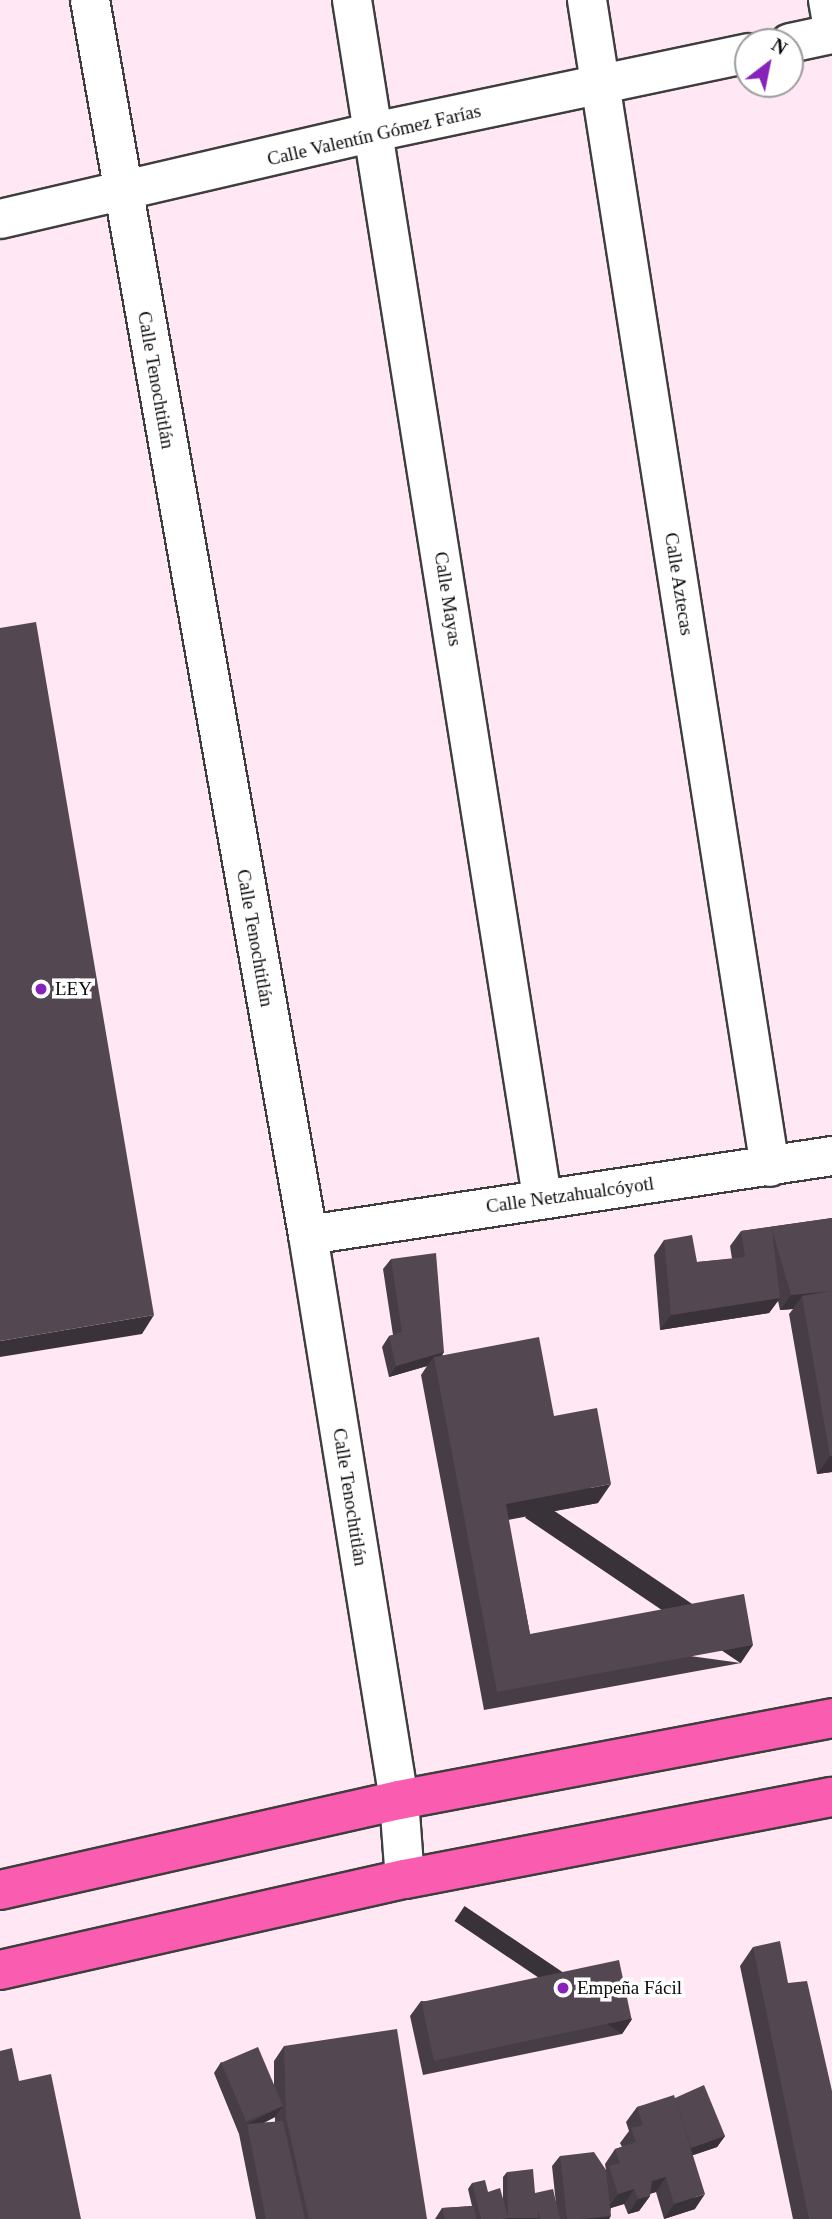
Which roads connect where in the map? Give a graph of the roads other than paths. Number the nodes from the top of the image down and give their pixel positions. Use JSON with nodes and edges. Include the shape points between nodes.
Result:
{"nodes":[{"id":1,"x":90,"y":0,"type":"edge"},
{"id":2,"x":352,"y":0,"type":"edge"},
{"id":3,"x":587,"y":0,"type":"edge"},
{"id":4,"x":828,"y":0,"type":"edge"},
{"id":5,"x":832,"y":22,"type":"edge"},
{"id":6,"x":832,"y":34,"type":"edge"},
{"id":7,"x":804,"y":41,"type":"edge"},
{"id":8,"x":734,"y":56,"type":"edge"},
{"id":9,"x":601,"y":86,"type":"junction"},
{"id":10,"x":374,"y":132,"type":"junction"},
{"id":11,"x":122,"y":194,"type":"junction"},
{"id":12,"x":0,"y":219,"type":"edge"},
{"id":13,"x":832,"y":1156,"type":"edge"},
{"id":14,"x":770,"y":1167,"type":"junction"},
{"id":15,"x":542,"y":1197,"type":"junction"},
{"id":16,"x":308,"y":1235,"type":"junction"},
{"id":17,"x":832,"y":1718,"type":"edge"},
{"id":18,"x":832,"y":1797,"type":"edge"},
{"id":19,"x":399,"y":1800,"type":"junction"},
{"id":20,"x":405,"y":1879,"type":"junction"},
{"id":21,"x":0,"y":1890,"type":"edge"},
{"id":22,"x":0,"y":1970,"type":"edge"}],
"edges":[{"from":1,"to":11,"type":"street","name":"Calle Tenochtitlán"},
{"from":2,"to":10,"type":"street","name":"Calle Mayas"},
{"from":3,"to":9,"type":"street","name":"Calle Aztecas"},
{"from":4,"to":5,"type":"street"},
{"from":6,"to":7,"type":"street"},
{"from":8,"to":9,"type":"street","name":"Calle Valentín Gómez Farías"},
{"from":9,"to":10,"type":"street","name":"Calle Valentín Gómez Farías"},
{"from":9,"to":14,"type":"street","name":"Calle Aztecas"},
{"from":10,"to":11,"type":"street","name":"Calle Valentín Gómez Farías"},
{"from":10,"to":15,"type":"street","name":"Calle Mayas"},
{"from":11,"to":12,"type":"street","name":"Calle Valentín Gómez Farías"},
{"from":11,"to":16,"type":"street","name":"Calle Tenochtitlán"},
{"from":13,"to":14,"type":"street","name":"Calle Netzahualcóyotl"},
{"from":14,"to":15,"type":"street","name":"Calle Netzahualcóyotl"},
{"from":15,"to":16,"type":"street","name":"Calle Netzahualcóyotl"},
{"from":16,"to":19,"type":"street","name":"Calle Tenochtitlán"},
{"from":17,"to":19,"type":"main road"},
{"from":18,"to":20,"type":"main road"},
{"from":19,"to":20,"type":"street","name":"Calle Tenochtitlán"},
{"from":19,"to":21,"type":"main road"},
{"from":20,"to":22,"type":"main road"}]}
